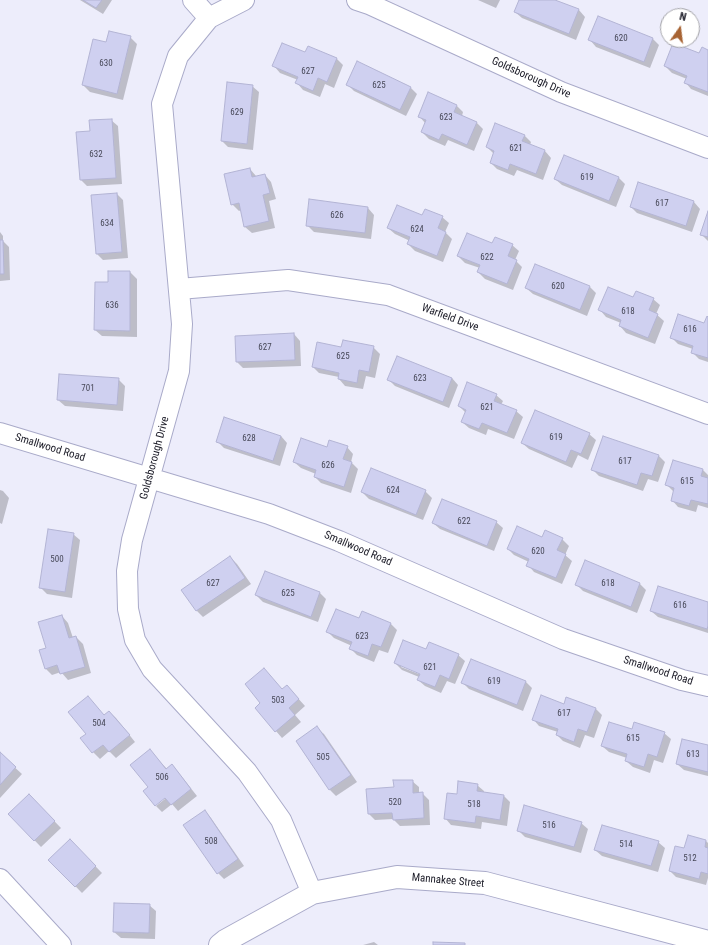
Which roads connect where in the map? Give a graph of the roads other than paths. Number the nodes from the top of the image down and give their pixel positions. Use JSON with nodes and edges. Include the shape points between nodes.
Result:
{"nodes":[{"id":1,"x":193,"y":0,"type":"edge"},
{"id":2,"x":244,"y":0,"type":"edge"},
{"id":3,"x":366,"y":1,"type":"edge"},
{"id":4,"x":209,"y":18,"type":"junction"},
{"id":5,"x":708,"y":148,"type":"edge"},
{"id":6,"x":179,"y":289,"type":"junction"},
{"id":7,"x":708,"y":414,"type":"edge"},
{"id":8,"x":0,"y":433,"type":"edge"},
{"id":9,"x":150,"y":478,"type":"junction"},
{"id":10,"x":708,"y":686,"type":"edge"},
{"id":11,"x":0,"y":879,"type":"edge"},
{"id":12,"x":312,"y":893,"type":"junction"},
{"id":13,"x":708,"y":942,"type":"edge"},
{"id":14,"x":61,"y":945,"type":"edge"},
{"id":15,"x":220,"y":945,"type":"edge"}],
"edges":[{"from":1,"to":4,"type":"street"},
{"from":2,"to":4,"type":"street","name":"Goldsborough Drive"},
{"from":3,"to":5,"type":"street","name":"Goldsborough Drive","via":[[561,92]]},
{"from":4,"to":6,"type":"street","name":"Goldsborough Drive","via":[[178,56],[162,104]]},
{"from":6,"to":7,"type":"street","name":"Warfield Drive","via":[[288,280],[388,295]]},
{"from":6,"to":9,"type":"street","name":"Goldsborough Drive","via":[[182,324],[179,371]]},
{"from":8,"to":9,"type":"street","name":"Smallwood Road"},
{"from":9,"to":10,"type":"street","name":"Smallwood Road","via":[[269,514],[339,541],[564,639],[682,680]]},
{"from":9,"to":12,"type":"street","name":"Goldsborough Drive","via":[[132,540],[127,571],[128,609],[135,640],[152,669],[247,772],[281,820]]},
{"from":11,"to":14,"type":"street"},
{"from":12,"to":13,"type":"street","name":"Mannakee Street","via":[[397,877],[485,884]]},
{"from":12,"to":15,"type":"street","name":"Mannakee Street"}]}
